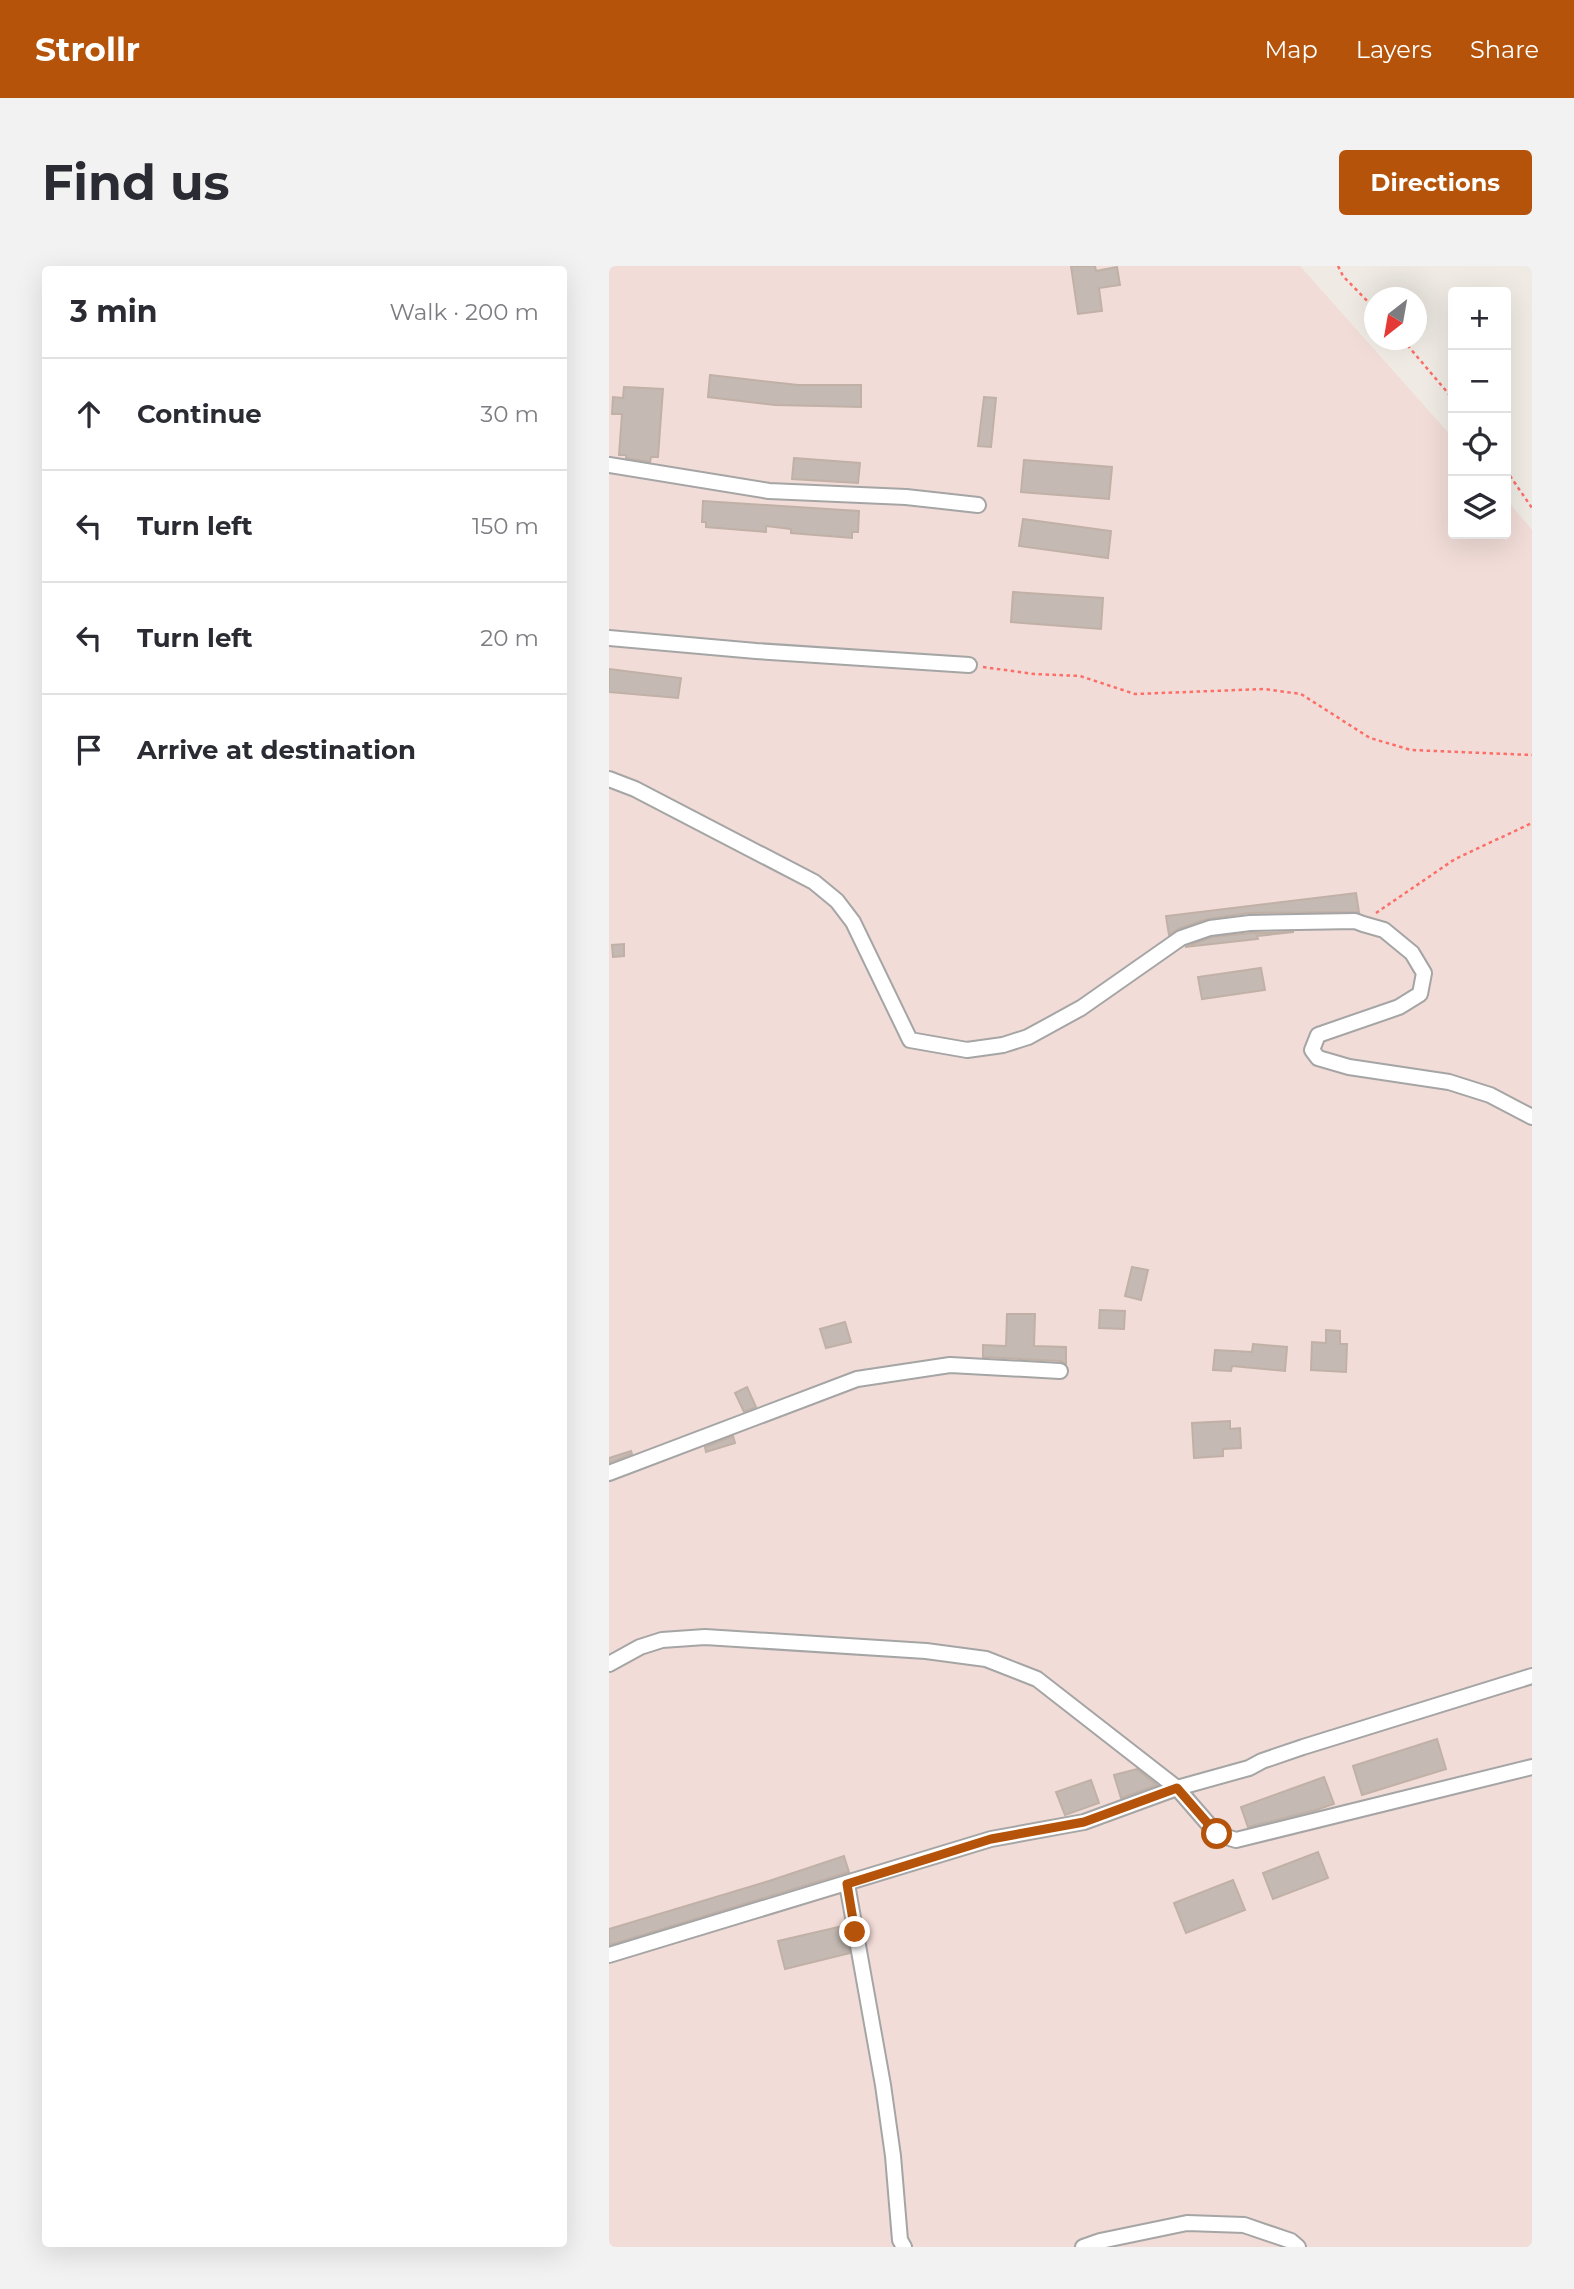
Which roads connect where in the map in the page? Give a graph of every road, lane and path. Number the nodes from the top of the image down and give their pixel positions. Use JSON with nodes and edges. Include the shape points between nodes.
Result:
{"nodes":[{"id":1,"x":1338,"y":266,"type":"edge"},
{"id":2,"x":1364,"y":298,"type":"edge"},
{"id":3,"x":1411,"y":350,"type":"edge"},
{"id":4,"x":1448,"y":393,"type":"edge"},
{"id":5,"x":609,"y":465,"type":"edge"},
{"id":6,"x":1510,"y":476,"type":"edge"},
{"id":7,"x":978,"y":505,"type":"dead end"},
{"id":8,"x":1532,"y":508,"type":"edge"},
{"id":9,"x":609,"y":638,"type":"edge"},
{"id":10,"x":969,"y":665,"type":"joint"},
{"id":11,"x":1532,"y":755,"type":"edge"},
{"id":12,"x":609,"y":779,"type":"edge"},
{"id":13,"x":1532,"y":823,"type":"edge"},
{"id":14,"x":1363,"y":923,"type":"junction"},
{"id":15,"x":1532,"y":1117,"type":"edge"},
{"id":16,"x":1060,"y":1371,"type":"dead end"},
{"id":17,"x":609,"y":1473,"type":"edge"},
{"id":18,"x":609,"y":1664,"type":"edge"},
{"id":19,"x":1532,"y":1676,"type":"edge"},
{"id":20,"x":1532,"y":1767,"type":"edge"},
{"id":21,"x":1177,"y":1788,"type":"junction"},
{"id":22,"x":847,"y":1884,"type":"junction"},
{"id":23,"x":609,"y":1955,"type":"edge"},
{"id":24,"x":904,"y":2247,"type":"edge"},
{"id":25,"x":1083,"y":2247,"type":"edge"},
{"id":26,"x":1298,"y":2247,"type":"edge"}],
"edges":[{"from":1,"to":2,"type":"path"},
{"from":3,"to":4,"type":"path"},
{"from":5,"to":7,"type":"street","via":[[769,491]]},
{"from":6,"to":8,"type":"path"},
{"from":9,"to":10,"type":"street"},
{"from":10,"to":11,"type":"path","via":[[1080,676],[1135,694],[1264,689],[1301,694],[1370,738],[1411,750]]},
{"from":12,"to":14,"type":"street","via":[[814,882],[837,901],[853,922],[910,1040],[967,1050],[1028,1037],[1081,1008],[1181,938],[1210,928],[1250,923]]},
{"from":13,"to":14,"type":"path","via":[[1455,859]]},
{"from":14,"to":15,"type":"street","via":[[1384,930],[1412,953],[1424,973],[1420,993],[1399,1007],[1318,1035],[1312,1050],[1318,1058],[1349,1068],[1449,1082],[1490,1095]]},
{"from":16,"to":17,"type":"street","via":[[950,1365],[857,1379]]},
{"from":18,"to":21,"type":"street","via":[[663,1640],[705,1637],[986,1659],[1037,1679]]},
{"from":19,"to":21,"type":"street"},
{"from":20,"to":21,"type":"street","via":[[1236,1840],[1217,1834]]},
{"from":21,"to":22,"type":"street","via":[[1084,1822],[991,1839]]},
{"from":22,"to":23,"type":"street"},
{"from":22,"to":24,"type":"street","via":[[883,2085]]},
{"from":25,"to":26,"type":"street","via":[[1187,2223],[1244,2225]]}]}
